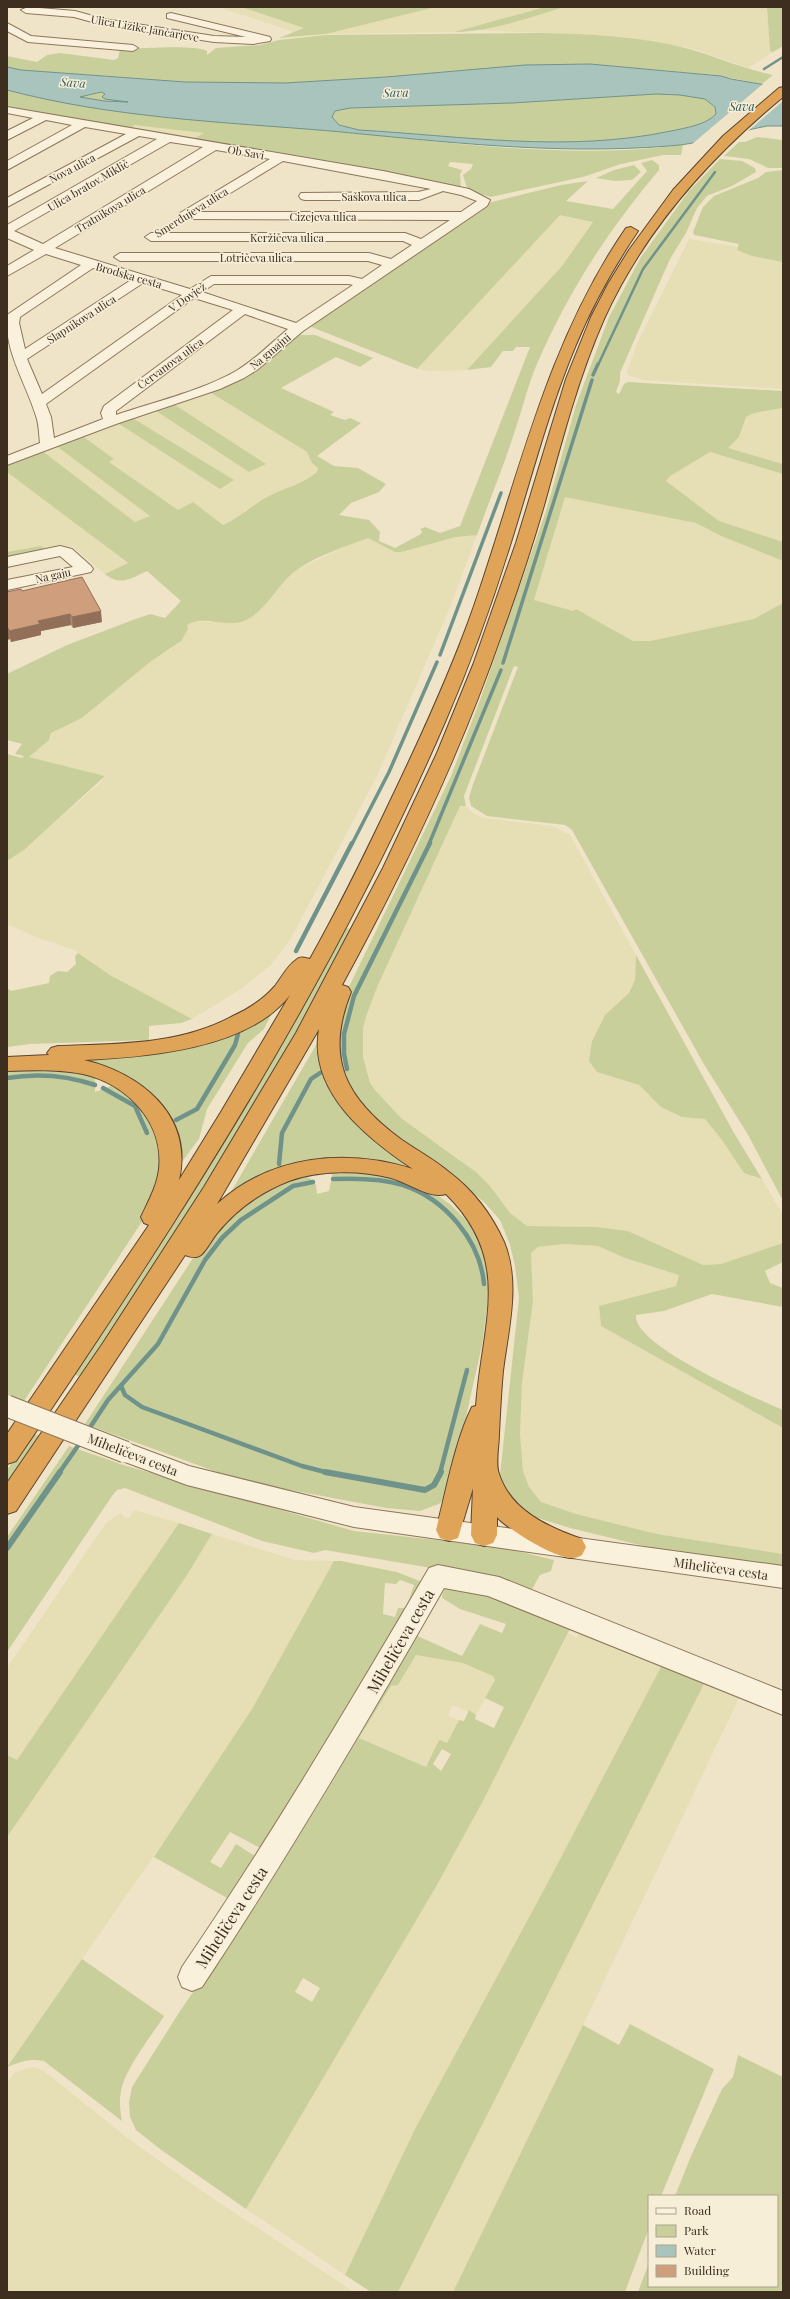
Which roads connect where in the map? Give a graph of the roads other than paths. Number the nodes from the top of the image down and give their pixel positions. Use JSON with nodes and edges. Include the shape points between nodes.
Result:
{"nodes":[{"id":1,"x":28,"y":8,"type":"edge"},
{"id":2,"x":171,"y":16,"type":"dead end"},
{"id":3,"x":7,"y":25,"type":"edge"},
{"id":4,"x":133,"y":48,"type":"dead end"},
{"id":5,"x":783,"y":77,"type":"edge"},
{"id":6,"x":783,"y":91,"type":"edge"},
{"id":7,"x":7,"y":110,"type":"edge"},
{"id":8,"x":44,"y":117,"type":"junction"},
{"id":9,"x":83,"y":124,"type":"junction"},
{"id":10,"x":726,"y":124,"type":"dead end"},
{"id":11,"x":136,"y":133,"type":"junction"},
{"id":12,"x":7,"y":136,"type":"edge"},
{"id":13,"x":168,"y":138,"type":"junction"},
{"id":14,"x":214,"y":146,"type":"junction"},
{"id":15,"x":280,"y":158,"type":"junction"},
{"id":16,"x":698,"y":159,"type":"junction"},
{"id":17,"x":7,"y":166,"type":"edge"},
{"id":18,"x":344,"y":169,"type":"junction"},
{"id":19,"x":441,"y":187,"type":"junction"},
{"id":20,"x":305,"y":196,"type":"junction"},
{"id":21,"x":484,"y":200,"type":"joint"},
{"id":22,"x":7,"y":203,"type":"edge"},
{"id":23,"x":184,"y":216,"type":"junction"},
{"id":24,"x":271,"y":216,"type":"junction"},
{"id":25,"x":462,"y":216,"type":"junction"},
{"id":26,"x":7,"y":230,"type":"edge"},
{"id":27,"x":7,"y":233,"type":"edge"},
{"id":28,"x":151,"y":237,"type":"junction"},
{"id":29,"x":421,"y":244,"type":"junction"},
{"id":30,"x":43,"y":249,"type":"junction"},
{"id":31,"x":120,"y":257,"type":"junction"},
{"id":32,"x":392,"y":264,"type":"junction"},
{"id":33,"x":97,"y":266,"type":"junction"},
{"id":34,"x":7,"y":272,"type":"edge"},
{"id":35,"x":142,"y":279,"type":"junction"},
{"id":36,"x":364,"y":284,"type":"junction"},
{"id":37,"x":191,"y":293,"type":"junction"},
{"id":38,"x":243,"y":309,"type":"junction"},
{"id":39,"x":298,"y":328,"type":"junction"},
{"id":40,"x":20,"y":358,"type":"junction"},
{"id":41,"x":38,"y":403,"type":"junction"},
{"id":42,"x":111,"y":421,"type":"junction"},
{"id":43,"x":47,"y":445,"type":"junction"},
{"id":44,"x":8,"y":459,"type":"edge"},
{"id":45,"x":7,"y":562,"type":"edge"},
{"id":46,"x":7,"y":585,"type":"edge"},
{"id":47,"x":368,"y":917,"type":"junction"},
{"id":48,"x":333,"y":933,"type":"junction"},
{"id":49,"x":7,"y":1062,"type":"edge"},
{"id":50,"x":467,"y":1205,"type":"junction"},
{"id":51,"x":110,"y":1303,"type":"junction"},
{"id":52,"x":138,"y":1309,"type":"junction"},
{"id":53,"x":489,"y":1390,"type":"junction"},
{"id":54,"x":7,"y":1406,"type":"edge"},
{"id":55,"x":7,"y":1454,"type":"edge"},
{"id":56,"x":487,"y":1475,"type":"junction"},
{"id":57,"x":7,"y":1503,"type":"edge"},
{"id":58,"x":449,"y":1530,"type":"junction"},
{"id":59,"x":484,"y":1535,"type":"junction"},
{"id":60,"x":573,"y":1548,"type":"junction"},
{"id":61,"x":783,"y":1577,"type":"edge"},
{"id":62,"x":783,"y":1703,"type":"edge"},
{"id":63,"x":192,"y":1977,"type":"dead end"}],
"edges":[{"from":1,"to":2,"type":"street","name":"Ulica Lizike Jančarjeve","via":[[214,39],[266,39]]},
{"from":1,"to":3,"type":"street"},
{"from":3,"to":4,"type":"street","via":[[28,38],[38,40]]},
{"from":5,"to":10,"type":"highway"},
{"from":6,"to":16,"type":"highway"},
{"from":7,"to":8,"type":"street","name":"Ob Savi"},
{"from":8,"to":9,"type":"street","name":"Ob Savi"},
{"from":8,"to":12,"type":"street"},
{"from":9,"to":11,"type":"street","name":"Ob Savi"},
{"from":9,"to":17,"type":"street"},
{"from":11,"to":13,"type":"street","name":"Ob Savi"},
{"from":11,"to":22,"type":"street","name":"Nova ulica"},
{"from":13,"to":14,"type":"street","name":"Ob Savi"},
{"from":13,"to":26,"type":"street","name":"Ulica bratov Miklič"},
{"from":14,"to":15,"type":"street","name":"Ob Savi"},
{"from":14,"to":30,"type":"street","name":"Tratnikova ulica"},
{"from":15,"to":18,"type":"street","name":"Ob Savi"},
{"from":15,"to":23,"type":"street","name":"Smerdujeva ulica"},
{"from":16,"to":47,"type":"highway","via":[[625,269],[598,318],[566,404],[534,511],[468,701],[435,778]]},
{"from":16,"to":48,"type":"highway","via":[[644,213],[607,268],[581,315],[552,389],[466,649],[417,765]]},
{"from":18,"to":19,"type":"street","name":"Ob Savi"},
{"from":18,"to":20,"type":"street"},
{"from":19,"to":20,"type":"street","name":"Saškova ulica","via":[[419,196]]},
{"from":19,"to":21,"type":"street","name":"Ob Savi"},
{"from":20,"to":24,"type":"street"},
{"from":21,"to":25,"type":"street","name":"Na gmajni"},
{"from":23,"to":24,"type":"street","name":"Cizejeva ulica"},
{"from":23,"to":28,"type":"street","name":"Smerdujeva ulica"},
{"from":24,"to":25,"type":"street","name":"Cizejeva ulica"},
{"from":25,"to":29,"type":"street","name":"Na gmajni"},
{"from":27,"to":30,"type":"street","name":"Brodska cesta"},
{"from":28,"to":29,"type":"street","name":"Keržičeva ulica","via":[[405,237]]},
{"from":28,"to":31,"type":"street","name":"Smerdujeva ulica"},
{"from":29,"to":32,"type":"street","name":"Na gmajni"},
{"from":30,"to":33,"type":"street","name":"Brodska cesta"},
{"from":30,"to":34,"type":"street","name":"Tratnikova ulica"},
{"from":31,"to":32,"type":"street","name":"Lotričeva ulica","via":[[369,257]]},
{"from":31,"to":33,"type":"street","name":"Smerdujeva ulica"},
{"from":32,"to":36,"type":"street","name":"Na gmajni"},
{"from":33,"to":35,"type":"street","name":"Brodska cesta"},
{"from":33,"to":40,"type":"street","name":"Smerdujeva ulica","via":[[14,315],[12,323]]},
{"from":35,"to":37,"type":"street","name":"Brodska cesta"},
{"from":35,"to":40,"type":"street","name":"Slapnikova ulica"},
{"from":36,"to":37,"type":"street","name":"V Dovjež","via":[[350,280],[211,280]]},
{"from":36,"to":39,"type":"street","name":"Na gmajni"},
{"from":37,"to":38,"type":"street","name":"Brodska cesta"},
{"from":37,"to":41,"type":"street","name":"V Dovjež"},
{"from":38,"to":39,"type":"street","name":"Brodska cesta"},
{"from":38,"to":42,"type":"street","name":"Červanova ulica","via":[[109,409]]},
{"from":39,"to":42,"type":"street","name":"Na gmajni","via":[[239,375],[215,386]]},
{"from":40,"to":41,"type":"street","name":"Smerdujeva ulica"},
{"from":41,"to":43,"type":"street","name":"Smerdujeva ulica","via":[[44,417]]},
{"from":42,"to":43,"type":"street","name":"Na gmajni"},
{"from":43,"to":44,"type":"street","name":"Na gmajni"},
{"from":45,"to":46,"type":"street","name":"Na gaju","via":[[60,551],[66,552],[85,569]]},
{"from":47,"to":50,"type":"highway","via":[[358,961],[332,1013],[328,1040],[331,1068],[342,1094],[363,1120],[392,1144],[440,1176]]},
{"from":47,"to":52,"type":"highway","via":[[281,1077],[212,1193]]},
{"from":48,"to":49,"type":"highway","via":[[304,961],[294,978],[276,997],[239,1023],[212,1035],[144,1050],[47,1054]]},
{"from":48,"to":51,"type":"highway","via":[[256,1071]]},
{"from":49,"to":51,"type":"highway","via":[[75,1065],[107,1074],[143,1096],[153,1106],[166,1128],[171,1148],[166,1187],[156,1209],[124,1260]]},
{"from":50,"to":52,"type":"highway","via":[[414,1177],[384,1168],[344,1165],[288,1173],[247,1192],[229,1206],[204,1232],[172,1280]]},
{"from":50,"to":53,"type":"highway","via":[[489,1235],[500,1272],[500,1299]]},
{"from":51,"to":55,"type":"highway"},
{"from":52,"to":57,"type":"highway"},
{"from":53,"to":56,"type":"highway"},
{"from":53,"to":58,"type":"highway"},
{"from":54,"to":58,"type":"street","name":"Miheličeva cesta","bridge":true,"via":[[187,1475],[354,1518]]},
{"from":56,"to":59,"type":"highway"},
{"from":56,"to":60,"type":"highway","via":[[495,1495],[510,1513],[536,1532]]},
{"from":58,"to":59,"type":"street","name":"Miheličeva cesta"},
{"from":59,"to":60,"type":"street","name":"Miheličeva cesta"},
{"from":60,"to":61,"type":"street","name":"Miheličeva cesta"},
{"from":62,"to":63,"type":"street","name":"Miheličeva cesta","via":[[490,1585],[438,1576],[378,1680],[241,1904]]}]}
